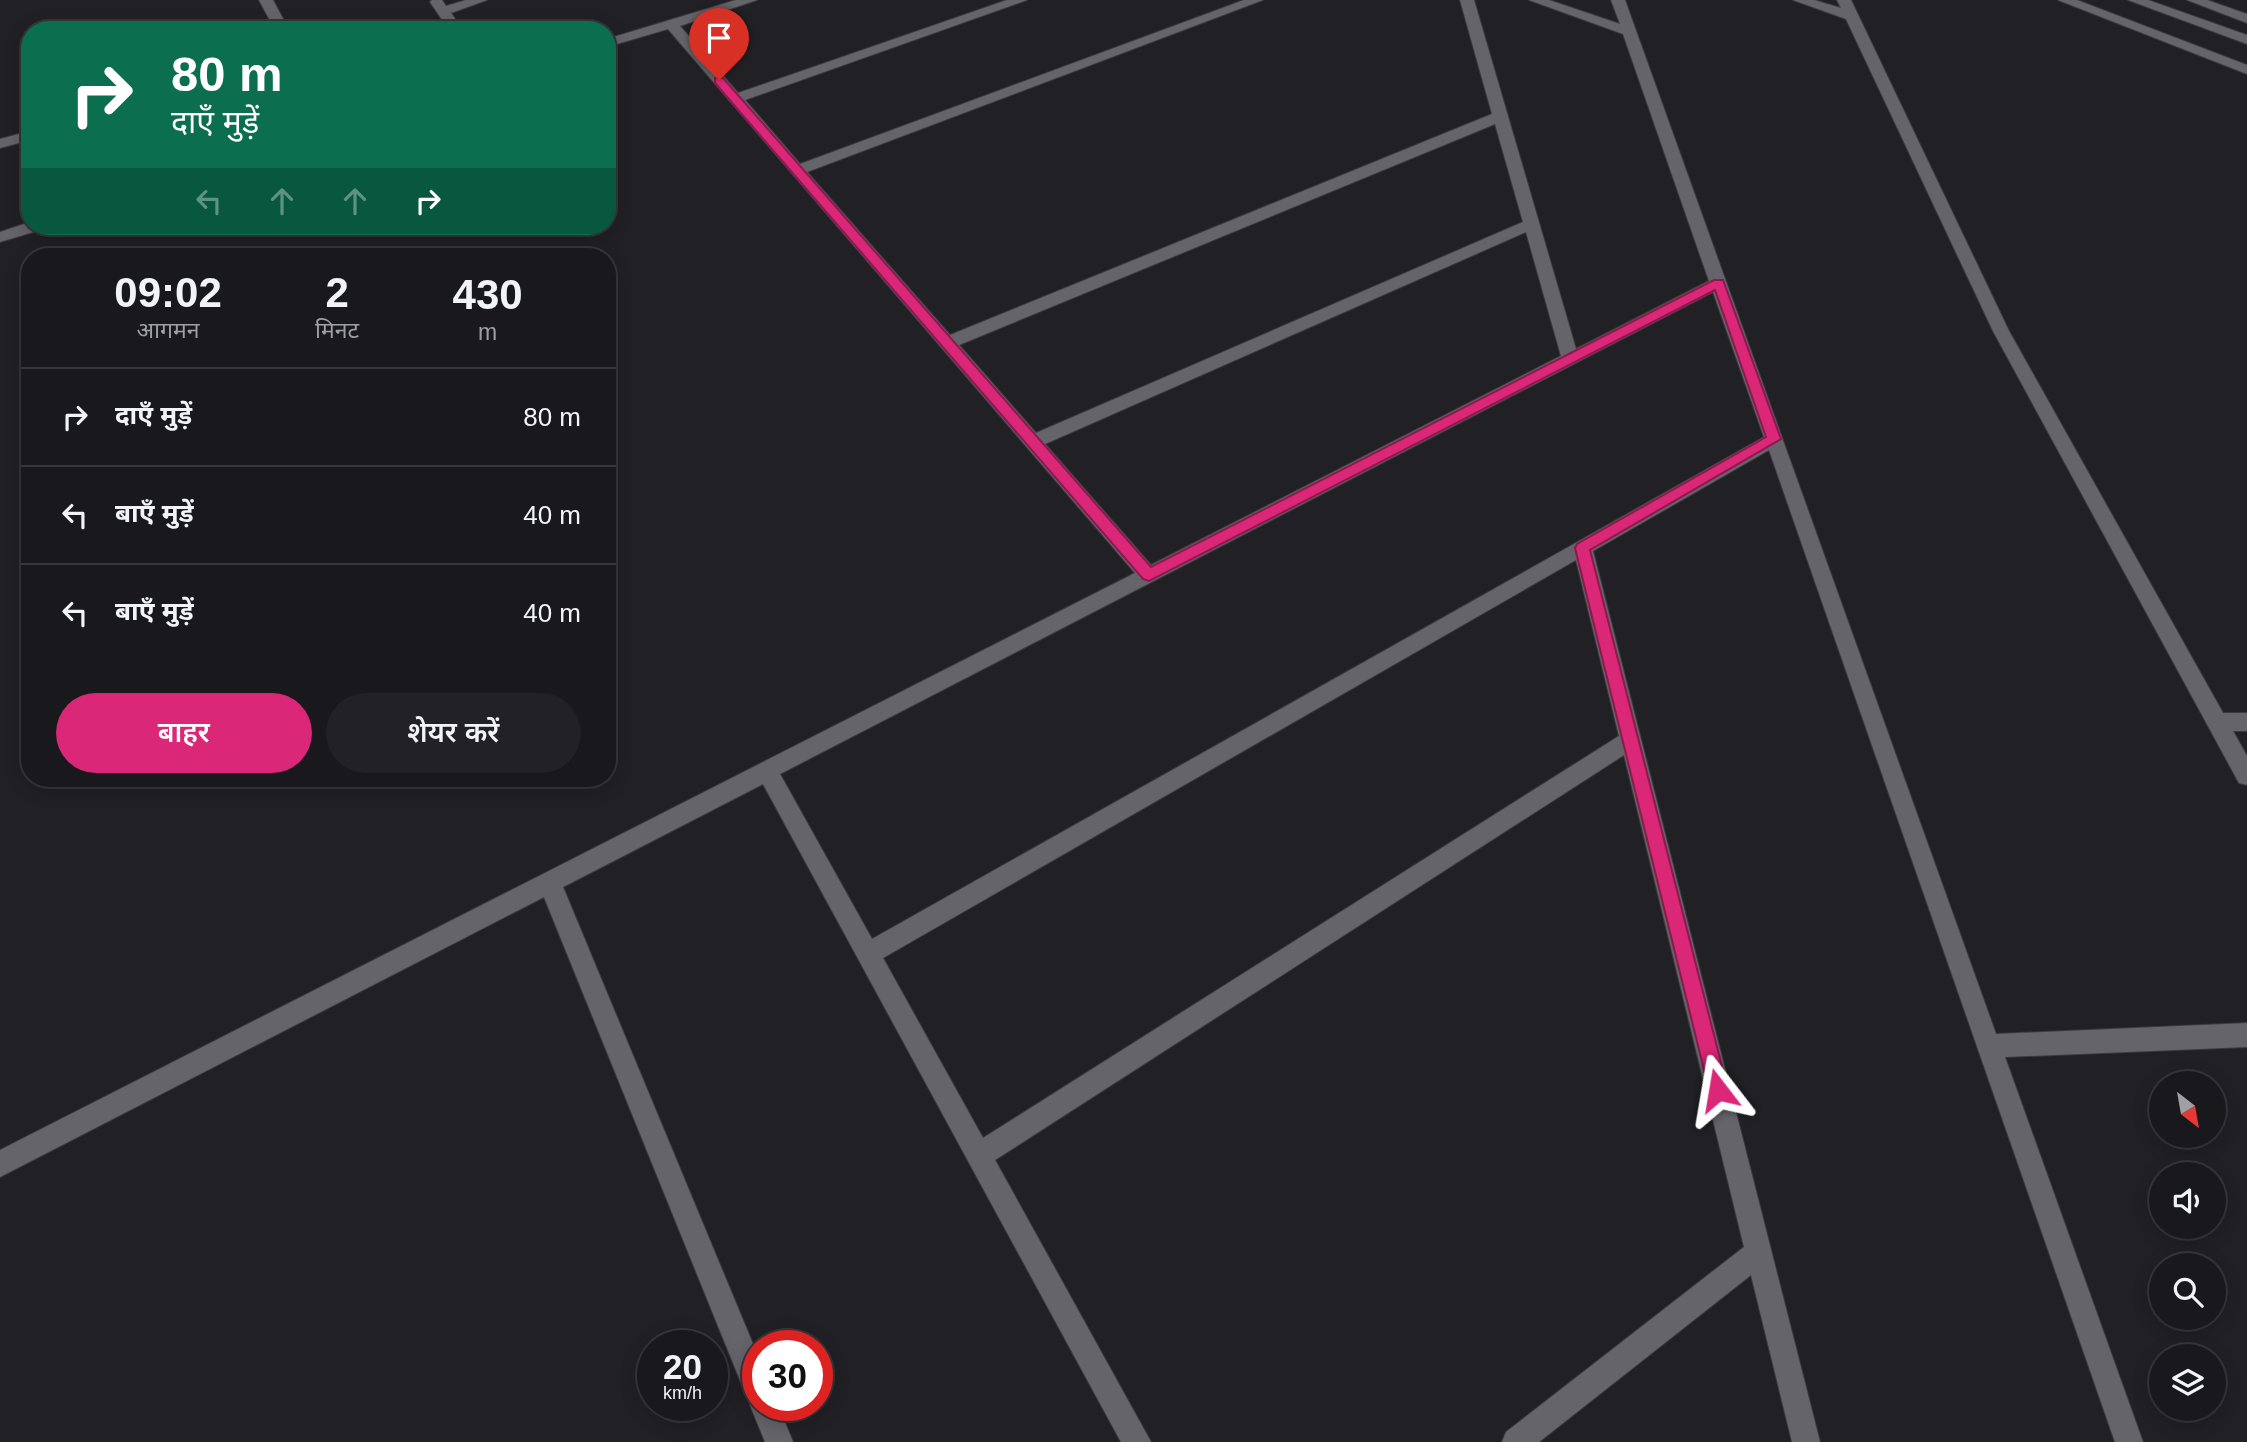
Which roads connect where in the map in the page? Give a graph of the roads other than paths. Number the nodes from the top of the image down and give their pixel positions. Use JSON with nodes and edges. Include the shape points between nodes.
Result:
{"nodes":[{"id":1,"x":266,"y":0,"type":"edge"},
{"id":2,"x":480,"y":0,"type":"edge"},
{"id":3,"x":750,"y":0,"type":"edge"},
{"id":4,"x":1020,"y":0,"type":"edge"},
{"id":5,"x":1256,"y":0,"type":"edge"},
{"id":6,"x":1467,"y":0,"type":"edge"},
{"id":7,"x":1536,"y":0,"type":"edge"},
{"id":8,"x":1618,"y":0,"type":"edge"},
{"id":9,"x":1800,"y":0,"type":"edge"},
{"id":10,"x":2065,"y":0,"type":"edge"},
{"id":11,"x":2135,"y":0,"type":"edge"},
{"id":12,"x":2194,"y":0,"type":"edge"},
{"id":13,"x":440,"y":6,"type":"edge"},
{"id":14,"x":1848,"y":8,"type":"edge"},
{"id":15,"x":2247,"y":19,"type":"edge"},
{"id":16,"x":277,"y":21,"type":"edge"},
{"id":17,"x":450,"y":21,"type":"edge"},
{"id":18,"x":670,"y":23,"type":"junction"},
{"id":19,"x":1630,"y":32,"type":"junction"},
{"id":20,"x":616,"y":40,"type":"edge"},
{"id":21,"x":2247,"y":40,"type":"edge"},
{"id":22,"x":2247,"y":70,"type":"edge"},
{"id":23,"x":735,"y":99,"type":"junction"},
{"id":24,"x":1501,"y":116,"type":"junction"},
{"id":25,"x":21,"y":138,"type":"edge"},
{"id":26,"x":0,"y":144,"type":"edge"},
{"id":27,"x":797,"y":170,"type":"junction"},
{"id":28,"x":1531,"y":224,"type":"junction"},
{"id":29,"x":21,"y":230,"type":"edge"},
{"id":30,"x":0,"y":237,"type":"edge"},
{"id":31,"x":1718,"y":283,"type":"junction"},
{"id":32,"x":947,"y":343,"type":"junction"},
{"id":33,"x":1570,"y":359,"type":"junction"},
{"id":34,"x":1774,"y":439,"type":"junction"},
{"id":35,"x":1032,"y":442,"type":"junction"},
{"id":36,"x":1583,"y":548,"type":"junction"},
{"id":37,"x":1149,"y":575,"type":"junction"},
{"id":38,"x":2219,"y":722,"type":"junction"},
{"id":39,"x":2247,"y":722,"type":"edge"},
{"id":40,"x":1630,"y":740,"type":"junction"},
{"id":41,"x":766,"y":771,"type":"junction"},
{"id":42,"x":2247,"y":776,"type":"edge"},
{"id":43,"x":550,"y":883,"type":"junction"},
{"id":44,"x":868,"y":954,"type":"junction"},
{"id":45,"x":2247,"y":1035,"type":"edge"},
{"id":46,"x":1989,"y":1046,"type":"junction"},
{"id":47,"x":979,"y":1155,"type":"junction"},
{"id":48,"x":0,"y":1164,"type":"edge"},
{"id":49,"x":1759,"y":1252,"type":"junction"},
{"id":50,"x":742,"y":1351,"type":"edge"},
{"id":51,"x":770,"y":1421,"type":"edge"},
{"id":52,"x":779,"y":1442,"type":"edge"},
{"id":53,"x":1137,"y":1442,"type":"edge"},
{"id":54,"x":1516,"y":1442,"type":"edge"},
{"id":55,"x":1807,"y":1442,"type":"edge"},
{"id":56,"x":2129,"y":1442,"type":"edge"}],
"edges":[{"from":1,"to":16,"type":"street"},
{"from":2,"to":13,"type":"street"},
{"from":3,"to":18,"type":"street"},
{"from":4,"to":23,"type":"street"},
{"from":5,"to":27,"type":"street"},
{"from":6,"to":24,"type":"street"},
{"from":7,"to":19,"type":"street"},
{"from":8,"to":19,"type":"street"},
{"from":9,"to":14,"type":"street"},
{"from":10,"to":22,"type":"street"},
{"from":11,"to":21,"type":"street"},
{"from":12,"to":15,"type":"street"},
{"from":13,"to":17,"type":"street"},
{"from":14,"to":38,"type":"street","via":[[2001,331]]},
{"from":18,"to":20,"type":"street"},
{"from":18,"to":23,"type":"street"},
{"from":19,"to":31,"type":"street"},
{"from":23,"to":27,"type":"street"},
{"from":24,"to":28,"type":"street"},
{"from":24,"to":32,"type":"street"},
{"from":25,"to":26,"type":"street"},
{"from":27,"to":32,"type":"street"},
{"from":28,"to":33,"type":"street"},
{"from":28,"to":35,"type":"street"},
{"from":29,"to":30,"type":"street"},
{"from":31,"to":33,"type":"street"},
{"from":31,"to":34,"type":"street"},
{"from":32,"to":35,"type":"street"},
{"from":33,"to":37,"type":"street"},
{"from":34,"to":36,"type":"street"},
{"from":34,"to":46,"type":"street"},
{"from":35,"to":37,"type":"street"},
{"from":36,"to":40,"type":"street"},
{"from":36,"to":44,"type":"street"},
{"from":37,"to":41,"type":"street"},
{"from":38,"to":39,"type":"street"},
{"from":38,"to":42,"type":"street"},
{"from":40,"to":47,"type":"street"},
{"from":40,"to":49,"type":"street"},
{"from":41,"to":43,"type":"street"},
{"from":41,"to":44,"type":"street"},
{"from":43,"to":48,"type":"street"},
{"from":43,"to":50,"type":"street"},
{"from":44,"to":47,"type":"street"},
{"from":45,"to":46,"type":"street"},
{"from":46,"to":56,"type":"street"},
{"from":47,"to":53,"type":"street"},
{"from":49,"to":54,"type":"street"},
{"from":49,"to":55,"type":"street"},
{"from":51,"to":52,"type":"street"}]}
